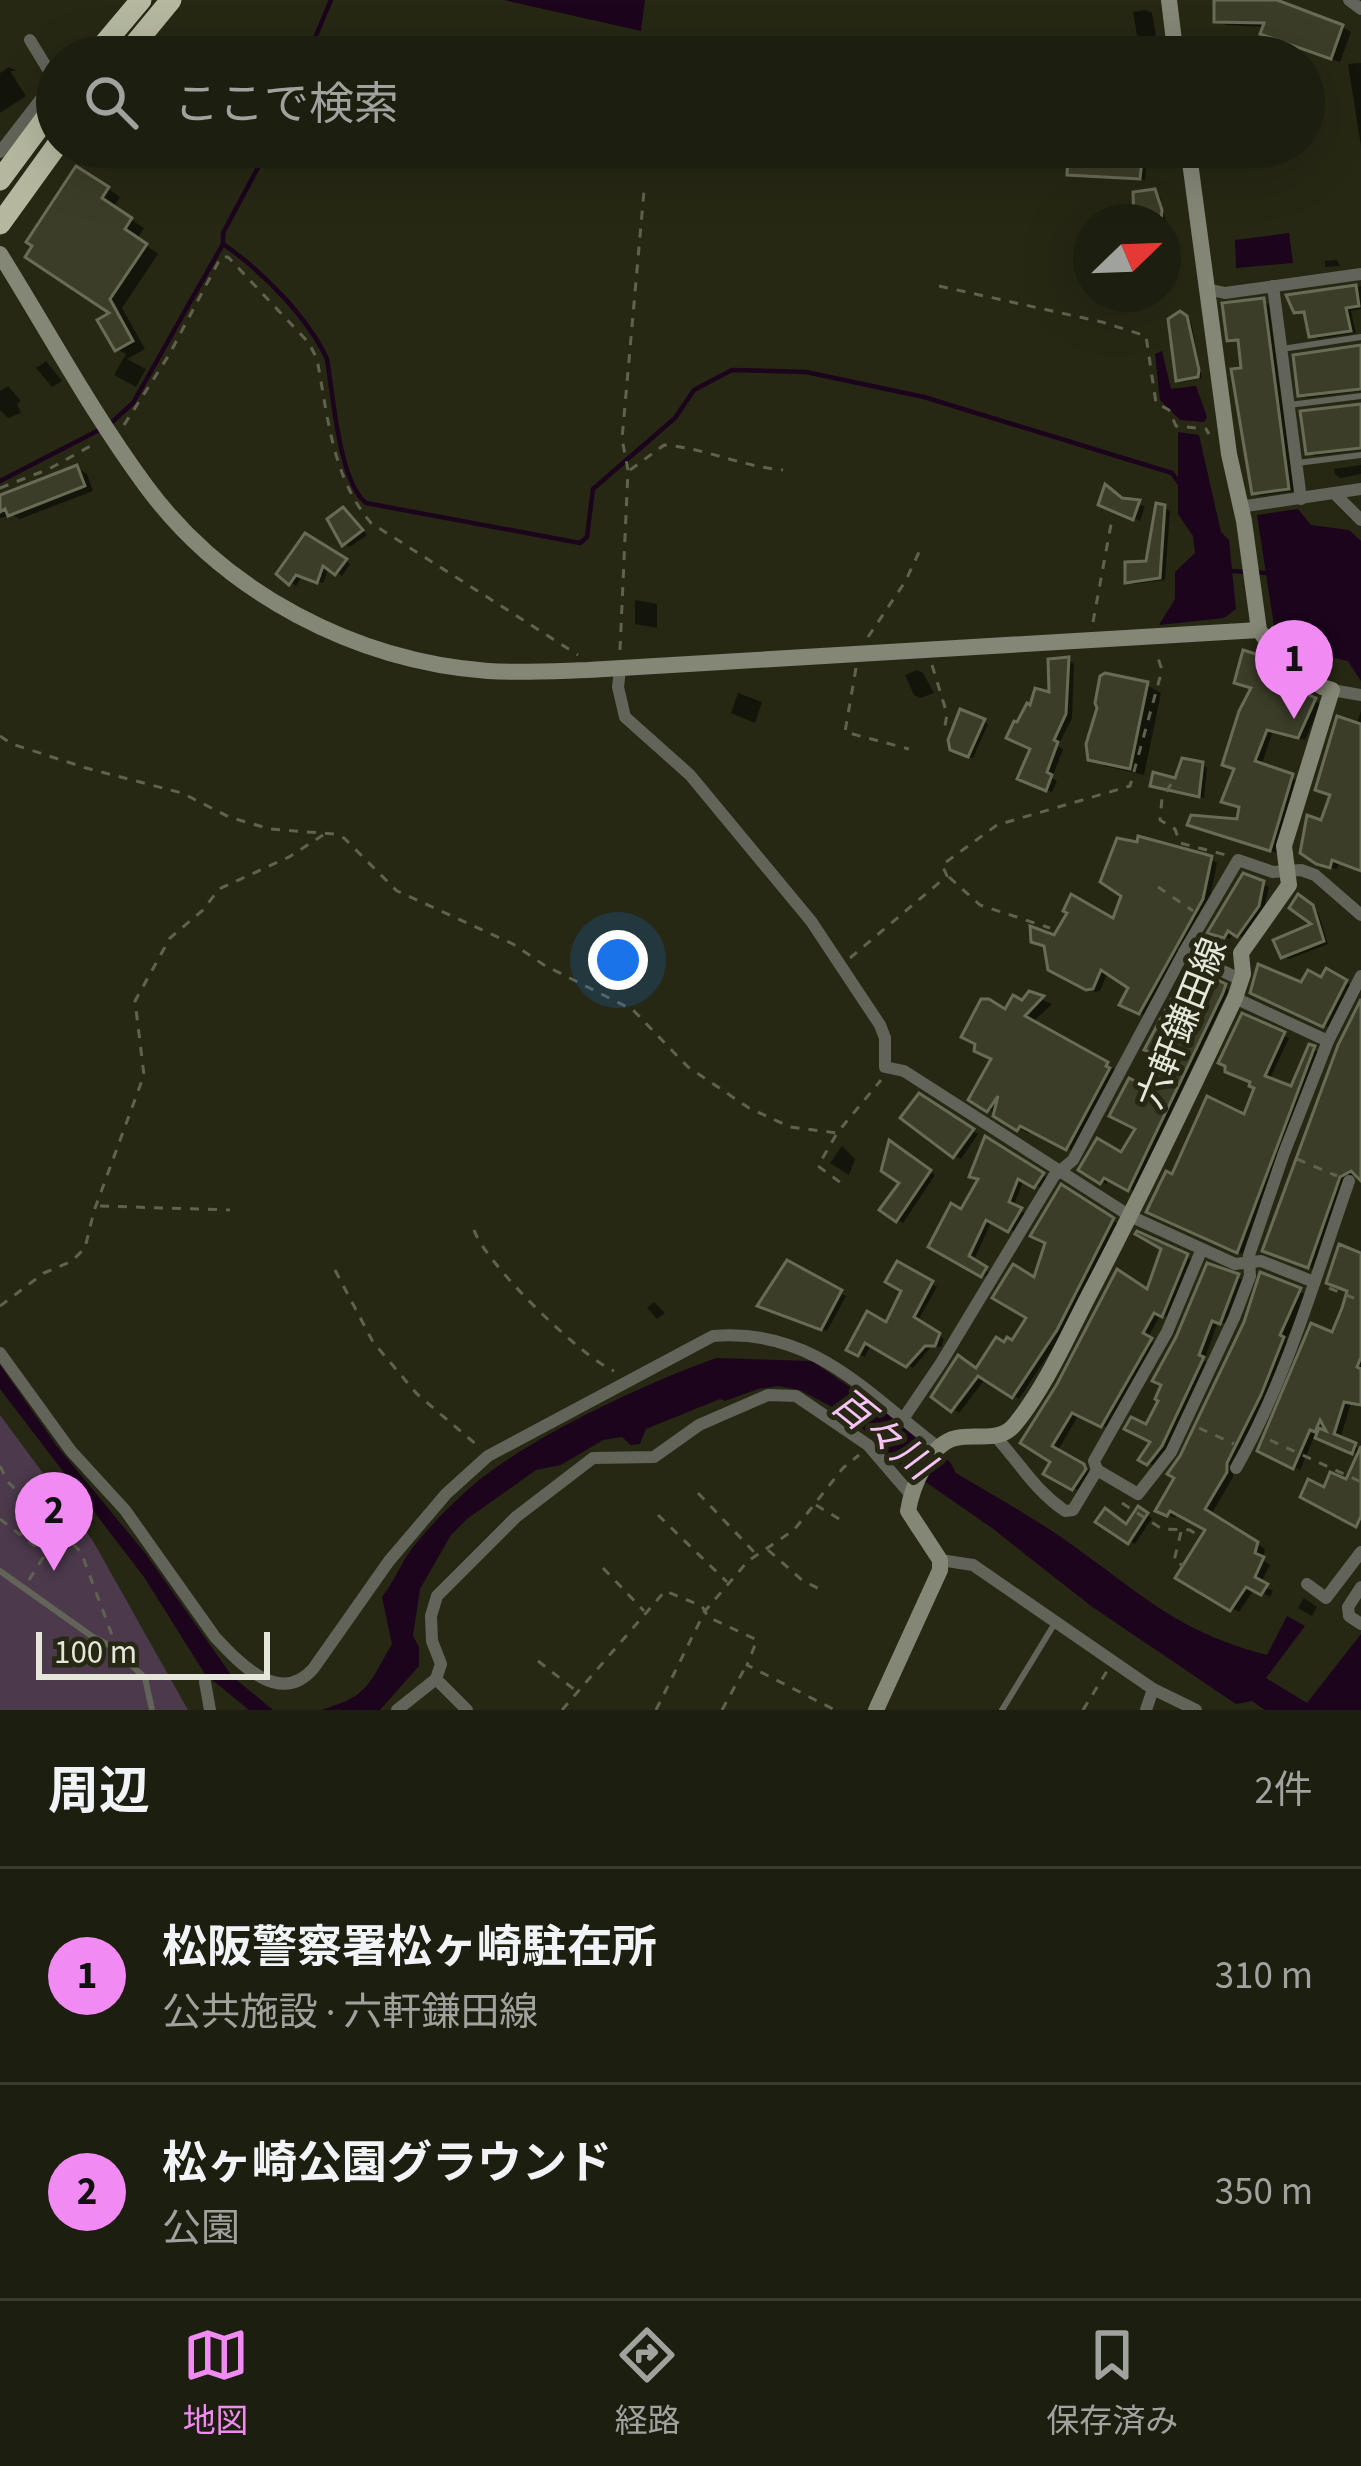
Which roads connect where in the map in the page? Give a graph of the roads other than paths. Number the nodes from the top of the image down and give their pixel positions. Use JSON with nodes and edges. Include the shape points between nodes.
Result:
{"nodes":[{"id":1,"x":141,"y":0,"type":"edge"},
{"id":2,"x":171,"y":0,"type":"edge"},
{"id":3,"x":1169,"y":0,"type":"edge"},
{"id":4,"x":1349,"y":0,"type":"edge"},
{"id":5,"x":1361,"y":9,"type":"edge"},
{"id":6,"x":111,"y":36,"type":"edge"},
{"id":7,"x":141,"y":36,"type":"edge"},
{"id":8,"x":1173,"y":36,"type":"edge"},
{"id":9,"x":30,"y":40,"type":"dead end"},
{"id":10,"x":36,"y":49,"type":"edge"},
{"id":11,"x":36,"y":106,"type":"edge"},
{"id":12,"x":36,"y":131,"type":"edge"},
{"id":13,"x":0,"y":152,"type":"edge"},
{"id":14,"x":40,"y":168,"type":"edge"},
{"id":15,"x":1191,"y":168,"type":"edge"},
{"id":16,"x":0,"y":180,"type":"edge"},
{"id":17,"x":0,"y":224,"type":"edge"},
{"id":18,"x":0,"y":254,"type":"edge"},
{"id":19,"x":1361,"y":274,"type":"edge"},
{"id":20,"x":1273,"y":286,"type":"junction"},
{"id":21,"x":1207,"y":289,"type":"junction"},
{"id":22,"x":1361,"y":337,"type":"edge"},
{"id":23,"x":1282,"y":349,"type":"junction"},
{"id":24,"x":1361,"y":396,"type":"edge"},
{"id":25,"x":1289,"y":405,"type":"junction"},
{"id":26,"x":1361,"y":454,"type":"edge"},
{"id":27,"x":1297,"y":463,"type":"junction"},
{"id":28,"x":1361,"y":489,"type":"edge"},
{"id":29,"x":1335,"y":494,"type":"junction"},
{"id":30,"x":1301,"y":499,"type":"junction"},
{"id":31,"x":1241,"y":514,"type":"junction"},
{"id":32,"x":1361,"y":520,"type":"edge"},
{"id":33,"x":1258,"y":622,"type":"junction"},
{"id":34,"x":620,"y":669,"type":"junction"},
{"id":35,"x":1332,"y":690,"type":"junction"},
{"id":36,"x":1361,"y":695,"type":"edge"},
{"id":37,"x":1288,"y":870,"type":"junction"},
{"id":38,"x":1361,"y":915,"type":"edge"},
{"id":39,"x":1184,"y":952,"type":"junction"},
{"id":40,"x":1361,"y":976,"type":"edge"},
{"id":41,"x":1238,"y":989,"type":"junction"},
{"id":42,"x":1328,"y":1041,"type":"junction"},
{"id":43,"x":1063,"y":1172,"type":"junction"},
{"id":44,"x":1349,"y":1181,"type":"road end"},
{"id":45,"x":1130,"y":1216,"type":"junction"},
{"id":46,"x":1201,"y":1251,"type":"junction"},
{"id":47,"x":1249,"y":1262,"type":"junction"},
{"id":48,"x":1314,"y":1282,"type":"junction"},
{"id":49,"x":0,"y":1353,"type":"edge"},
{"id":50,"x":902,"y":1419,"type":"junction"},
{"id":51,"x":996,"y":1437,"type":"junction"},
{"id":52,"x":939,"y":1448,"type":"junction"},
{"id":53,"x":1236,"y":1468,"type":"dead end"},
{"id":54,"x":1094,"y":1475,"type":"junction"},
{"id":55,"x":912,"y":1491,"type":"junction"},
{"id":56,"x":1361,"y":1552,"type":"edge"},
{"id":57,"x":940,"y":1560,"type":"junction"},
{"id":58,"x":0,"y":1571,"type":"edge"},
{"id":59,"x":1307,"y":1584,"type":"dead end"},
{"id":60,"x":1361,"y":1587,"type":"edge"},
{"id":61,"x":1057,"y":1619,"type":"junction"},
{"id":62,"x":1361,"y":1624,"type":"edge"},
{"id":63,"x":436,"y":1678,"type":"junction"},
{"id":64,"x":205,"y":1682,"type":"dead end"},
{"id":65,"x":1159,"y":1692,"type":"junction"},
{"id":66,"x":152,"y":1710,"type":"edge"},
{"id":67,"x":210,"y":1710,"type":"edge"},
{"id":68,"x":397,"y":1710,"type":"edge"},
{"id":69,"x":467,"y":1710,"type":"edge"},
{"id":70,"x":876,"y":1710,"type":"edge"},
{"id":71,"x":1002,"y":1710,"type":"edge"},
{"id":72,"x":1146,"y":1710,"type":"edge"},
{"id":73,"x":1196,"y":1710,"type":"edge"}],
"edges":[{"from":1,"to":6,"type":"highway"},
{"from":2,"to":7,"type":"highway"},
{"from":3,"to":8,"type":"main road"},
{"from":4,"to":5,"type":"street"},
{"from":9,"to":10,"type":"street"},
{"from":11,"to":13,"type":"street"},
{"from":12,"to":16,"type":"highway"},
{"from":14,"to":17,"type":"highway"},
{"from":15,"to":21,"type":"main road"},
{"from":18,"to":34,"type":"main road","via":[[144,484],[244,582],[345,638],[417,661],[488,671]]},
{"from":19,"to":20,"type":"street"},
{"from":20,"to":21,"type":"street"},
{"from":20,"to":23,"type":"street"},
{"from":21,"to":31,"type":"main road"},
{"from":22,"to":23,"type":"lane"},
{"from":23,"to":25,"type":"street"},
{"from":24,"to":25,"type":"lane"},
{"from":25,"to":27,"type":"street"},
{"from":26,"to":27,"type":"lane"},
{"from":27,"to":30,"type":"street"},
{"from":28,"to":29,"type":"street"},
{"from":29,"to":30,"type":"street"},
{"from":29,"to":32,"type":"street"},
{"from":30,"to":31,"type":"street"},
{"from":31,"to":33,"type":"main road"},
{"from":33,"to":34,"type":"main road","via":[[1148,638]]},
{"from":33,"to":35,"type":"main road","via":[[1271,647]]},
{"from":34,"to":43,"type":"street","via":[[625,717],[691,775],[812,921],[880,1024],[885,1067],[904,1071]]},
{"from":35,"to":36,"type":"street"},
{"from":35,"to":37,"type":"main road","name":"六軒鎌田線","via":[[1284,846]]},
{"from":37,"to":38,"type":"street","via":[[1315,875]]},
{"from":37,"to":39,"type":"street","via":[[1238,860]]},
{"from":37,"to":41,"type":"main road","name":"六軒鎌田線","via":[[1289,885],[1241,953]]},
{"from":39,"to":41,"type":"street"},
{"from":39,"to":43,"type":"street"},
{"from":40,"to":42,"type":"street"},
{"from":41,"to":42,"type":"street"},
{"from":41,"to":45,"type":"main road","name":"六軒鎌田線"},
{"from":42,"to":47,"type":"street"},
{"from":43,"to":45,"type":"street"},
{"from":43,"to":50,"type":"street"},
{"from":44,"to":48,"type":"street"},
{"from":45,"to":46,"type":"street"},
{"from":45,"to":51,"type":"main road","name":"六軒鎌田線","via":[[1014,1427]]},
{"from":46,"to":47,"type":"street"},
{"from":46,"to":54,"type":"street","via":[[1167,1332],[1094,1461]]},
{"from":47,"to":48,"type":"street"},
{"from":47,"to":54,"type":"street","via":[[1234,1318],[1171,1452],[1138,1494]]},
{"from":48,"to":53,"type":"street"},
{"from":49,"to":50,"type":"street","via":[[215,1637],[232,1656],[288,1687],[302,1682],[389,1561],[488,1456],[712,1336],[816,1355]]},
{"from":50,"to":52,"type":"street"},
{"from":51,"to":52,"type":"main road","via":[[954,1438]]},
{"from":51,"to":54,"type":"street","via":[[1034,1488],[1065,1511]]},
{"from":52,"to":55,"type":"main road"},
{"from":55,"to":57,"type":"main road","via":[[913,1524]]},
{"from":55,"to":63,"type":"street","via":[[868,1444],[796,1396],[768,1395],[699,1425],[654,1457],[593,1458],[516,1517],[437,1595]]},
{"from":56,"to":59,"type":"street","via":[[1326,1598]]},
{"from":57,"to":61,"type":"street","via":[[973,1564]]},
{"from":57,"to":70,"type":"main road"},
{"from":58,"to":66,"type":"lane","via":[[111,1646],[145,1678]]},
{"from":60,"to":62,"type":"street","via":[[1348,1606]]},
{"from":61,"to":65,"type":"street"},
{"from":61,"to":71,"type":"lane"},
{"from":63,"to":68,"type":"street"},
{"from":63,"to":69,"type":"street"},
{"from":64,"to":67,"type":"street"},
{"from":65,"to":72,"type":"street"},
{"from":65,"to":73,"type":"street"}]}
